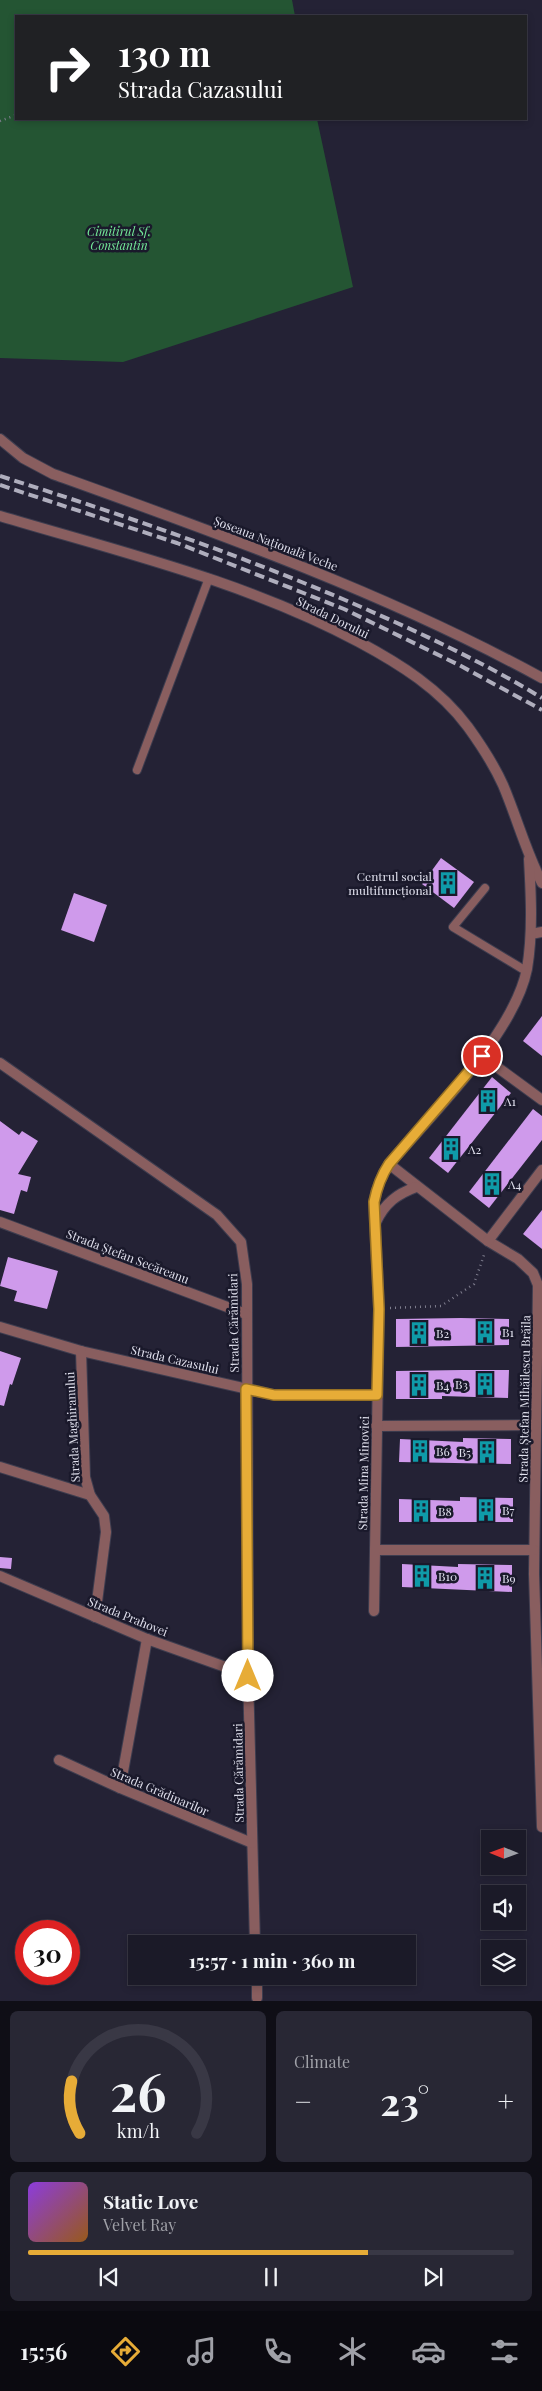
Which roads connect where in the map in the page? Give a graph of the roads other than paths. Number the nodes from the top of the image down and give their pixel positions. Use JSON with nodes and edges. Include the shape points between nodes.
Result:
{"nodes":[{"id":1,"x":0,"y":439,"type":"edge"},
{"id":2,"x":0,"y":516,"type":"edge"},
{"id":3,"x":208,"y":578,"type":"junction"},
{"id":4,"x":542,"y":678,"type":"edge"},
{"id":5,"x":138,"y":770,"type":"dead end"},
{"id":6,"x":529,"y":859,"type":"junction"},
{"id":7,"x":542,"y":883,"type":"edge"},
{"id":8,"x":485,"y":888,"type":"dead end"},
{"id":9,"x":542,"y":932,"type":"edge"},
{"id":10,"x":531,"y":934,"type":"junction"},
{"id":11,"x":526,"y":971,"type":"junction"},
{"id":12,"x":482,"y":1056,"type":"junction"},
{"id":13,"x":0,"y":1063,"type":"edge"},
{"id":14,"x":542,"y":1100,"type":"edge"},
{"id":15,"x":389,"y":1164,"type":"junction"},
{"id":16,"x":542,"y":1170,"type":"edge"},
{"id":17,"x":416,"y":1187,"type":"junction"},
{"id":18,"x":0,"y":1222,"type":"edge"},
{"id":19,"x":376,"y":1223,"type":"junction"},
{"id":20,"x":488,"y":1241,"type":"junction"},
{"id":21,"x":540,"y":1286,"type":"edge"},
{"id":22,"x":246,"y":1314,"type":"junction"},
{"id":23,"x":0,"y":1327,"type":"edge"},
{"id":24,"x":82,"y":1351,"type":"junction"},
{"id":25,"x":539,"y":1373,"type":"edge"},
{"id":26,"x":246,"y":1389,"type":"junction"},
{"id":27,"x":377,"y":1395,"type":"junction"},
{"id":28,"x":535,"y":1425,"type":"junction"},
{"id":29,"x":376,"y":1426,"type":"junction"},
{"id":30,"x":0,"y":1467,"type":"edge"},
{"id":31,"x":90,"y":1495,"type":"junction"},
{"id":32,"x":375,"y":1550,"type":"junction"},
{"id":33,"x":534,"y":1550,"type":"junction"},
{"id":34,"x":0,"y":1576,"type":"edge"},
{"id":35,"x":374,"y":1612,"type":"dead end"},
{"id":36,"x":95,"y":1617,"type":"junction"},
{"id":37,"x":147,"y":1639,"type":"junction"},
{"id":38,"x":248,"y":1676,"type":"junction"},
{"id":39,"x":59,"y":1760,"type":"dead end"},
{"id":40,"x":120,"y":1788,"type":"junction"},
{"id":41,"x":542,"y":1828,"type":"edge"},
{"id":42,"x":252,"y":1843,"type":"junction"},
{"id":43,"x":256,"y":1935,"type":"edge"},
{"id":44,"x":257,"y":1985,"type":"edge"},
{"id":45,"x":257,"y":1998,"type":"dead end"}],
"edges":[{"from":1,"to":4,"type":"street","name":"Șoseaua Națională Veche","via":[[23,458],[53,474],[248,544],[332,578],[456,632]]},
{"from":2,"to":3,"type":"street","name":"Strada Dorului"},
{"from":3,"to":5,"type":"lane"},
{"from":3,"to":6,"type":"street","name":"Strada Dorului","via":[[314,619],[379,653],[432,689],[452,708],[486,755],[502,784]]},
{"from":6,"to":7,"type":"street","name":"Strada Dorului"},
{"from":6,"to":10,"type":"street","name":"Strada Mina Minovici"},
{"from":8,"to":11,"type":"lane","via":[[453,927]]},
{"from":9,"to":10,"type":"street"},
{"from":10,"to":11,"type":"street","name":"Strada Mina Minovici"},
{"from":11,"to":12,"type":"street","name":"Strada Mina Minovici","via":[[510,1013]]},
{"from":12,"to":14,"type":"street"},
{"from":12,"to":15,"type":"street","name":"Strada Mina Minovici"},
{"from":13,"to":22,"type":"street","name":"Strada Cărămidari","via":[[217,1215],[241,1242]]},
{"from":15,"to":17,"type":"street","name":"Strada Ștefan Mihăilescu Brăila"},
{"from":15,"to":19,"type":"street","name":"Strada Mina Minovici","via":[[381,1176],[374,1202]]},
{"from":16,"to":20,"type":"street"},
{"from":17,"to":19,"type":"street","via":[[391,1199]]},
{"from":17,"to":20,"type":"street","name":"Strada Ștefan Mihăilescu Brăila"},
{"from":18,"to":22,"type":"street","name":"Strada Ștefan Secăreanu"},
{"from":19,"to":27,"type":"street","name":"Strada Mina Minovici"},
{"from":20,"to":21,"type":"street","name":"Strada Ștefan Mihăilescu Brăila","via":[[518,1259],[533,1273]]},
{"from":21,"to":25,"type":"street","name":"Strada Ștefan Mihăilescu Brăila"},
{"from":22,"to":26,"type":"street","name":"Strada Cărămidari"},
{"from":23,"to":24,"type":"street","name":"Strada Cazasului"},
{"from":24,"to":26,"type":"street","name":"Strada Cazasului"},
{"from":24,"to":31,"type":"street","name":"Strada Maghiranului","via":[[85,1477]]},
{"from":25,"to":28,"type":"street","name":"Strada Ștefan Mihăilescu Brăila"},
{"from":26,"to":27,"type":"street","name":"Strada Cazasului","via":[[274,1395]]},
{"from":26,"to":38,"type":"street","name":"Strada Cărămidari"},
{"from":27,"to":29,"type":"street","name":"Strada Mina Minovici"},
{"from":28,"to":29,"type":"street"},
{"from":28,"to":33,"type":"street","name":"Strada Ștefan Mihăilescu Brăila"},
{"from":29,"to":32,"type":"street","name":"Strada Mina Minovici"},
{"from":30,"to":31,"type":"street"},
{"from":31,"to":36,"type":"street","name":"Strada Maghiranului","via":[[104,1516],[106,1532]]},
{"from":32,"to":33,"type":"street"},
{"from":32,"to":35,"type":"street","name":"Strada Mina Minovici"},
{"from":33,"to":41,"type":"street","name":"Strada Ștefan Mihăilescu Brăila"},
{"from":34,"to":36,"type":"street","name":"Strada Prahovei"},
{"from":36,"to":37,"type":"street","name":"Strada Prahovei"},
{"from":37,"to":38,"type":"street","name":"Strada Prahovei"},
{"from":37,"to":40,"type":"street"},
{"from":38,"to":42,"type":"street","name":"Strada Cărămidari"},
{"from":39,"to":40,"type":"street","name":"Strada Grădinarilor"},
{"from":40,"to":42,"type":"street","name":"Strada Grădinarilor"},
{"from":42,"to":43,"type":"street","name":"Strada Cărămidari"},
{"from":44,"to":45,"type":"street"}]}
